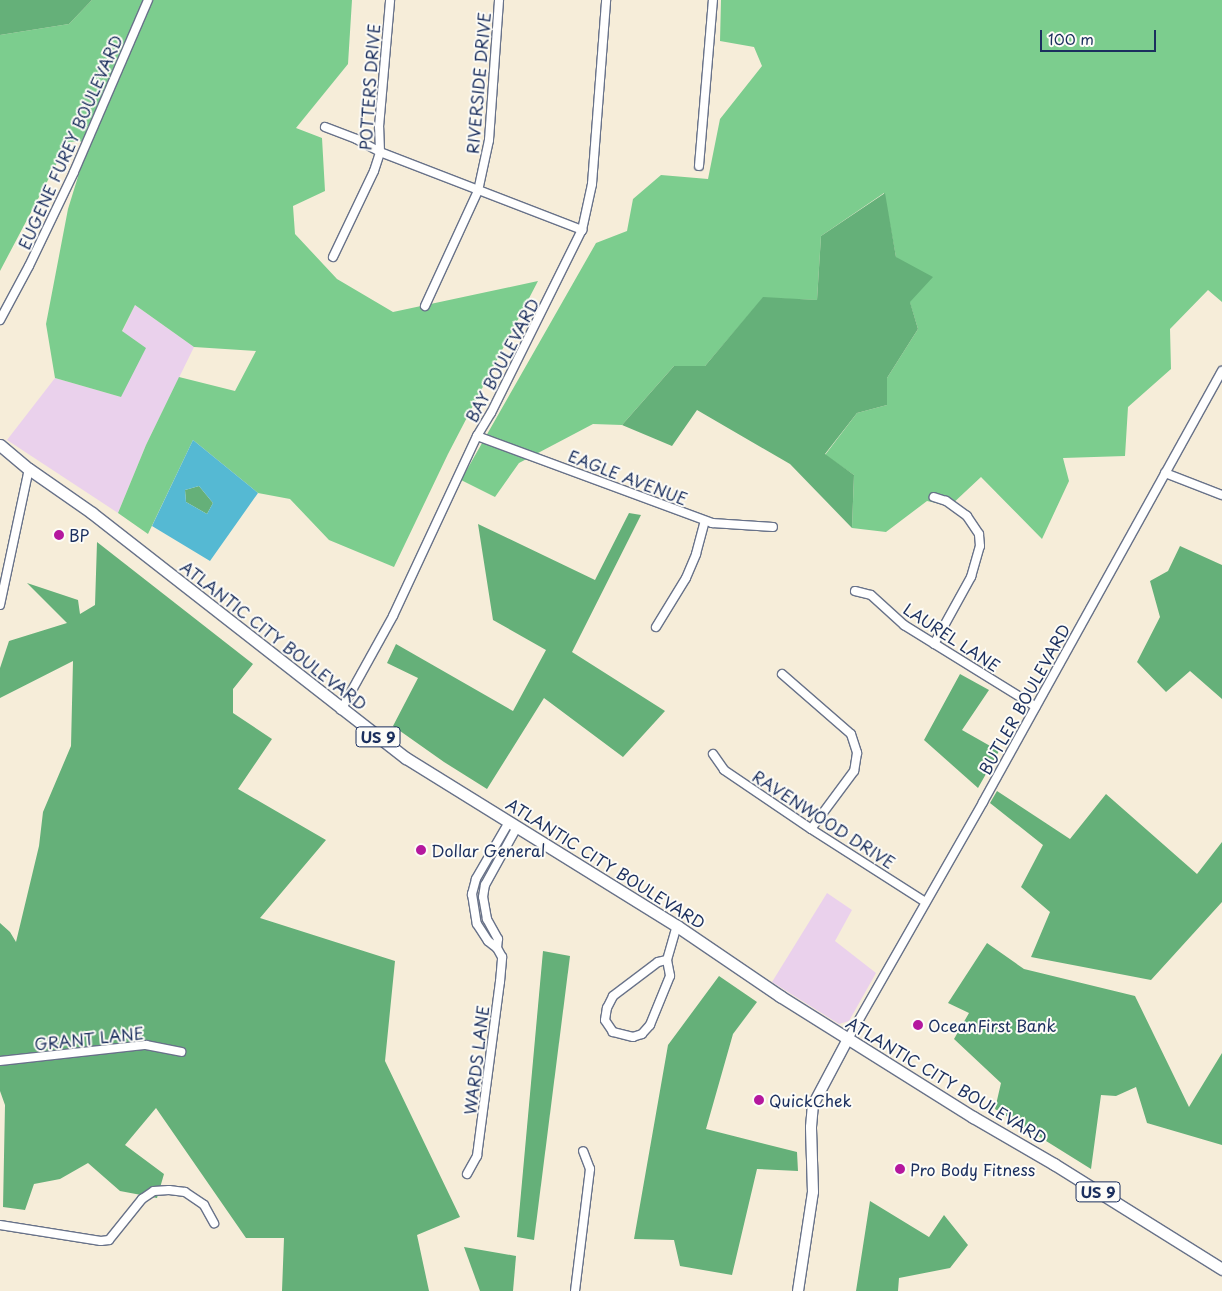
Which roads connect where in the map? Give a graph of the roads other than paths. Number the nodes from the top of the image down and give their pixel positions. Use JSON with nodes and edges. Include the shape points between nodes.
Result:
{"nodes":[{"id":1,"x":148,"y":0,"type":"edge"},
{"id":2,"x":390,"y":0,"type":"edge"},
{"id":3,"x":499,"y":0,"type":"edge"},
{"id":4,"x":606,"y":0,"type":"edge"},
{"id":5,"x":713,"y":0,"type":"edge"},
{"id":6,"x":325,"y":127,"type":"dead end"},
{"id":7,"x":380,"y":152,"type":"junction"},
{"id":8,"x":700,"y":166,"type":"dead end"},
{"id":9,"x":478,"y":191,"type":"junction"},
{"id":10,"x":582,"y":230,"type":"junction"},
{"id":11,"x":333,"y":257,"type":"dead end"},
{"id":12,"x":425,"y":306,"type":"dead end"},
{"id":13,"x":0,"y":320,"type":"edge"},
{"id":14,"x":1222,"y":371,"type":"edge"},
{"id":15,"x":477,"y":436,"type":"junction"},
{"id":16,"x":0,"y":445,"type":"edge"},
{"id":17,"x":29,"y":469,"type":"junction"},
{"id":18,"x":1165,"y":474,"type":"junction"},
{"id":19,"x":1222,"y":495,"type":"edge"},
{"id":20,"x":934,"y":497,"type":"dead end"},
{"id":21,"x":705,"y":521,"type":"junction"},
{"id":22,"x":773,"y":527,"type":"dead end"},
{"id":23,"x":855,"y":591,"type":"dead end"},
{"id":24,"x":0,"y":605,"type":"edge"},
{"id":25,"x":656,"y":627,"type":"dead end"},
{"id":26,"x":934,"y":644,"type":"junction"},
{"id":27,"x":782,"y":674,"type":"dead end"},
{"id":28,"x":1036,"y":707,"type":"junction"},
{"id":29,"x":341,"y":710,"type":"junction"},
{"id":30,"x":713,"y":754,"type":"dead end"},
{"id":31,"x":513,"y":824,"type":"junction"},
{"id":32,"x":811,"y":830,"type":"junction"},
{"id":33,"x":925,"y":902,"type":"junction"},
{"id":34,"x":678,"y":926,"type":"junction"},
{"id":35,"x":498,"y":948,"type":"junction"},
{"id":36,"x":667,"y":960,"type":"junction"},
{"id":37,"x":848,"y":1039,"type":"junction"},
{"id":38,"x":181,"y":1052,"type":"dead end"},
{"id":39,"x":0,"y":1062,"type":"edge"},
{"id":40,"x":584,"y":1151,"type":"dead end"},
{"id":41,"x":467,"y":1174,"type":"dead end"},
{"id":42,"x":214,"y":1223,"type":"dead end"},
{"id":43,"x":0,"y":1225,"type":"edge"},
{"id":44,"x":1222,"y":1269,"type":"edge"},
{"id":45,"x":575,"y":1291,"type":"edge"},
{"id":46,"x":798,"y":1291,"type":"edge"}],
"edges":[{"from":1,"to":13,"type":"street","name":"EUGENE FUREY BOULEVARD","via":[[74,172]]},
{"from":2,"to":7,"type":"street","name":"POTTERS DRIVE"},
{"from":3,"to":9,"type":"street","name":"RIVERSIDE DRIVE","via":[[489,140]]},
{"from":4,"to":10,"type":"street","name":"BAY BOULEVARD","via":[[592,184]]},
{"from":5,"to":8,"type":"street"},
{"from":6,"to":7,"type":"street"},
{"from":7,"to":9,"type":"street"},
{"from":7,"to":11,"type":"street","name":"POTTERS DRIVE"},
{"from":9,"to":10,"type":"street"},
{"from":9,"to":12,"type":"street","name":"RIVERSIDE DRIVE"},
{"from":10,"to":15,"type":"street","name":"BAY BOULEVARD"},
{"from":14,"to":18,"type":"street","name":"BUTLER BOULEVARD"},
{"from":15,"to":21,"type":"street","name":"EAGLE AVENUE"},
{"from":15,"to":29,"type":"street","name":"BAY BOULEVARD","via":[[393,616]]},
{"from":16,"to":17,"type":"highway","name":"ATLANTIC CITY BOULEVARD","number":"US 9"},
{"from":17,"to":24,"type":"street"},
{"from":17,"to":29,"type":"highway","name":"ATLANTIC CITY BOULEVARD","number":"US 9","via":[[92,513]]},
{"from":18,"to":19,"type":"street"},
{"from":18,"to":28,"type":"street","name":"BUTLER BOULEVARD"},
{"from":20,"to":26,"type":"street","via":[[968,516],[979,534],[980,546],[971,577]]},
{"from":21,"to":22,"type":"street","name":"EAGLE AVENUE"},
{"from":21,"to":25,"type":"street","via":[[686,578]]},
{"from":23,"to":26,"type":"street","name":"LAUREL LANE","via":[[871,596],[904,626]]},
{"from":26,"to":28,"type":"street","name":"LAUREL LANE"},
{"from":27,"to":32,"type":"street","via":[[851,734],[857,753],[854,771]]},
{"from":28,"to":33,"type":"street","name":"BUTLER BOULEVARD"},
{"from":29,"to":31,"type":"highway","name":"ATLANTIC CITY BOULEVARD","number":"US 9","via":[[406,758]]},
{"from":30,"to":32,"type":"street","name":"RAVENWOOD DRIVE","via":[[724,770]]},
{"from":31,"to":34,"type":"highway","name":"ATLANTIC CITY BOULEVARD","number":"US 9"},
{"from":31,"to":35,"type":"street","name":"WARDS LANE","via":[[485,885],[483,897],[486,918],[498,939]]},
{"from":31,"to":35,"type":"street","via":[[476,879],[472,894],[477,924],[488,941]]},
{"from":32,"to":33,"type":"street","name":"RAVENWOOD DRIVE"},
{"from":33,"to":37,"type":"street","name":"BUTLER BOULEVARD"},
{"from":34,"to":36,"type":"street"},
{"from":34,"to":37,"type":"highway","name":"ATLANTIC CITY BOULEVARD","number":"US 9"},
{"from":35,"to":41,"type":"street","name":"WARDS LANE","via":[[502,957],[500,982],[478,1147],[474,1164]]},
{"from":36,"to":36,"type":"street","via":[[670,976],[650,1025],[642,1034],[633,1037],[613,1032],[605,1020],[613,996],[658,962]]},
{"from":37,"to":44,"type":"highway","name":"ATLANTIC CITY BOULEVARD","number":"US 9"},
{"from":37,"to":46,"type":"main road","via":[[813,1105],[813,1192]]},
{"from":38,"to":39,"type":"street","name":"GRANT LANE","via":[[146,1045]]},
{"from":40,"to":45,"type":"street","via":[[590,1169]]},
{"from":42,"to":43,"type":"street","via":[[204,1205],[185,1192],[169,1190],[154,1191],[142,1199],[109,1240]]}]}
